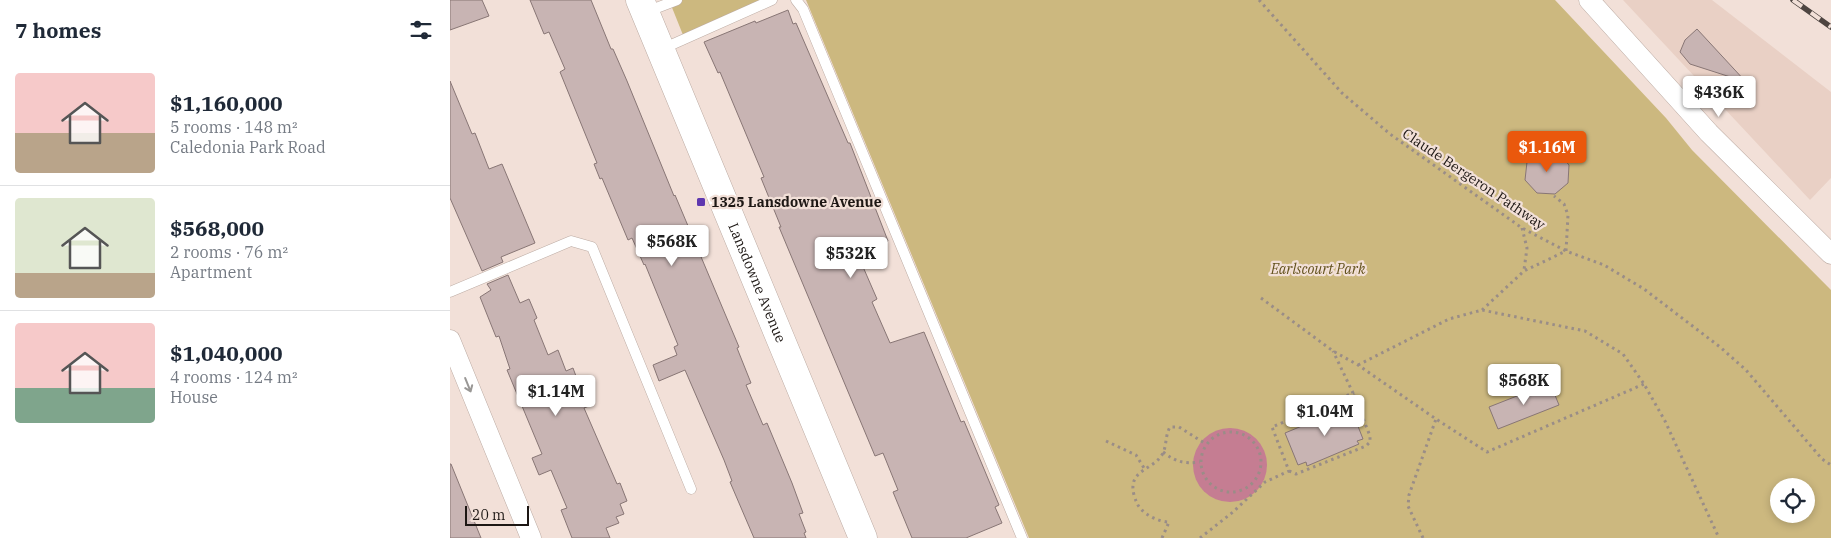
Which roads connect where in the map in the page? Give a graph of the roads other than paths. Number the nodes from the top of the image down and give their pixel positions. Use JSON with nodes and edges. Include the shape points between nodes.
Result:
{"nodes":[{"id":1,"x":677,"y":0,"type":"edge"},
{"id":2,"x":772,"y":0,"type":"edge"},
{"id":3,"x":796,"y":0,"type":"edge"},
{"id":4,"x":1589,"y":0,"type":"edge"},
{"id":5,"x":643,"y":6,"type":"edge"},
{"id":6,"x":661,"y":50,"type":"junction"},
{"id":7,"x":1831,"y":254,"type":"edge"},
{"id":8,"x":450,"y":292,"type":"edge"},
{"id":9,"x":450,"y":340,"type":"edge"},
{"id":10,"x":691,"y":489,"type":"dead end"},
{"id":11,"x":531,"y":538,"type":"edge"},
{"id":12,"x":863,"y":538,"type":"edge"},
{"id":13,"x":1022,"y":538,"type":"edge"}],
"edges":[{"from":1,"to":5,"type":"lane"},
{"from":2,"to":6,"type":"lane"},
{"from":3,"to":13,"type":"lane","via":[[803,9]]},
{"from":4,"to":7,"type":"street","via":[[1709,133]]},
{"from":5,"to":6,"type":"street","name":"Lansdowne Avenue"},
{"from":6,"to":12,"type":"street","name":"Lansdowne Avenue"},
{"from":8,"to":10,"type":"lane","via":[[571,241],[592,247]]},
{"from":9,"to":11,"type":"street","one_way":true}]}
